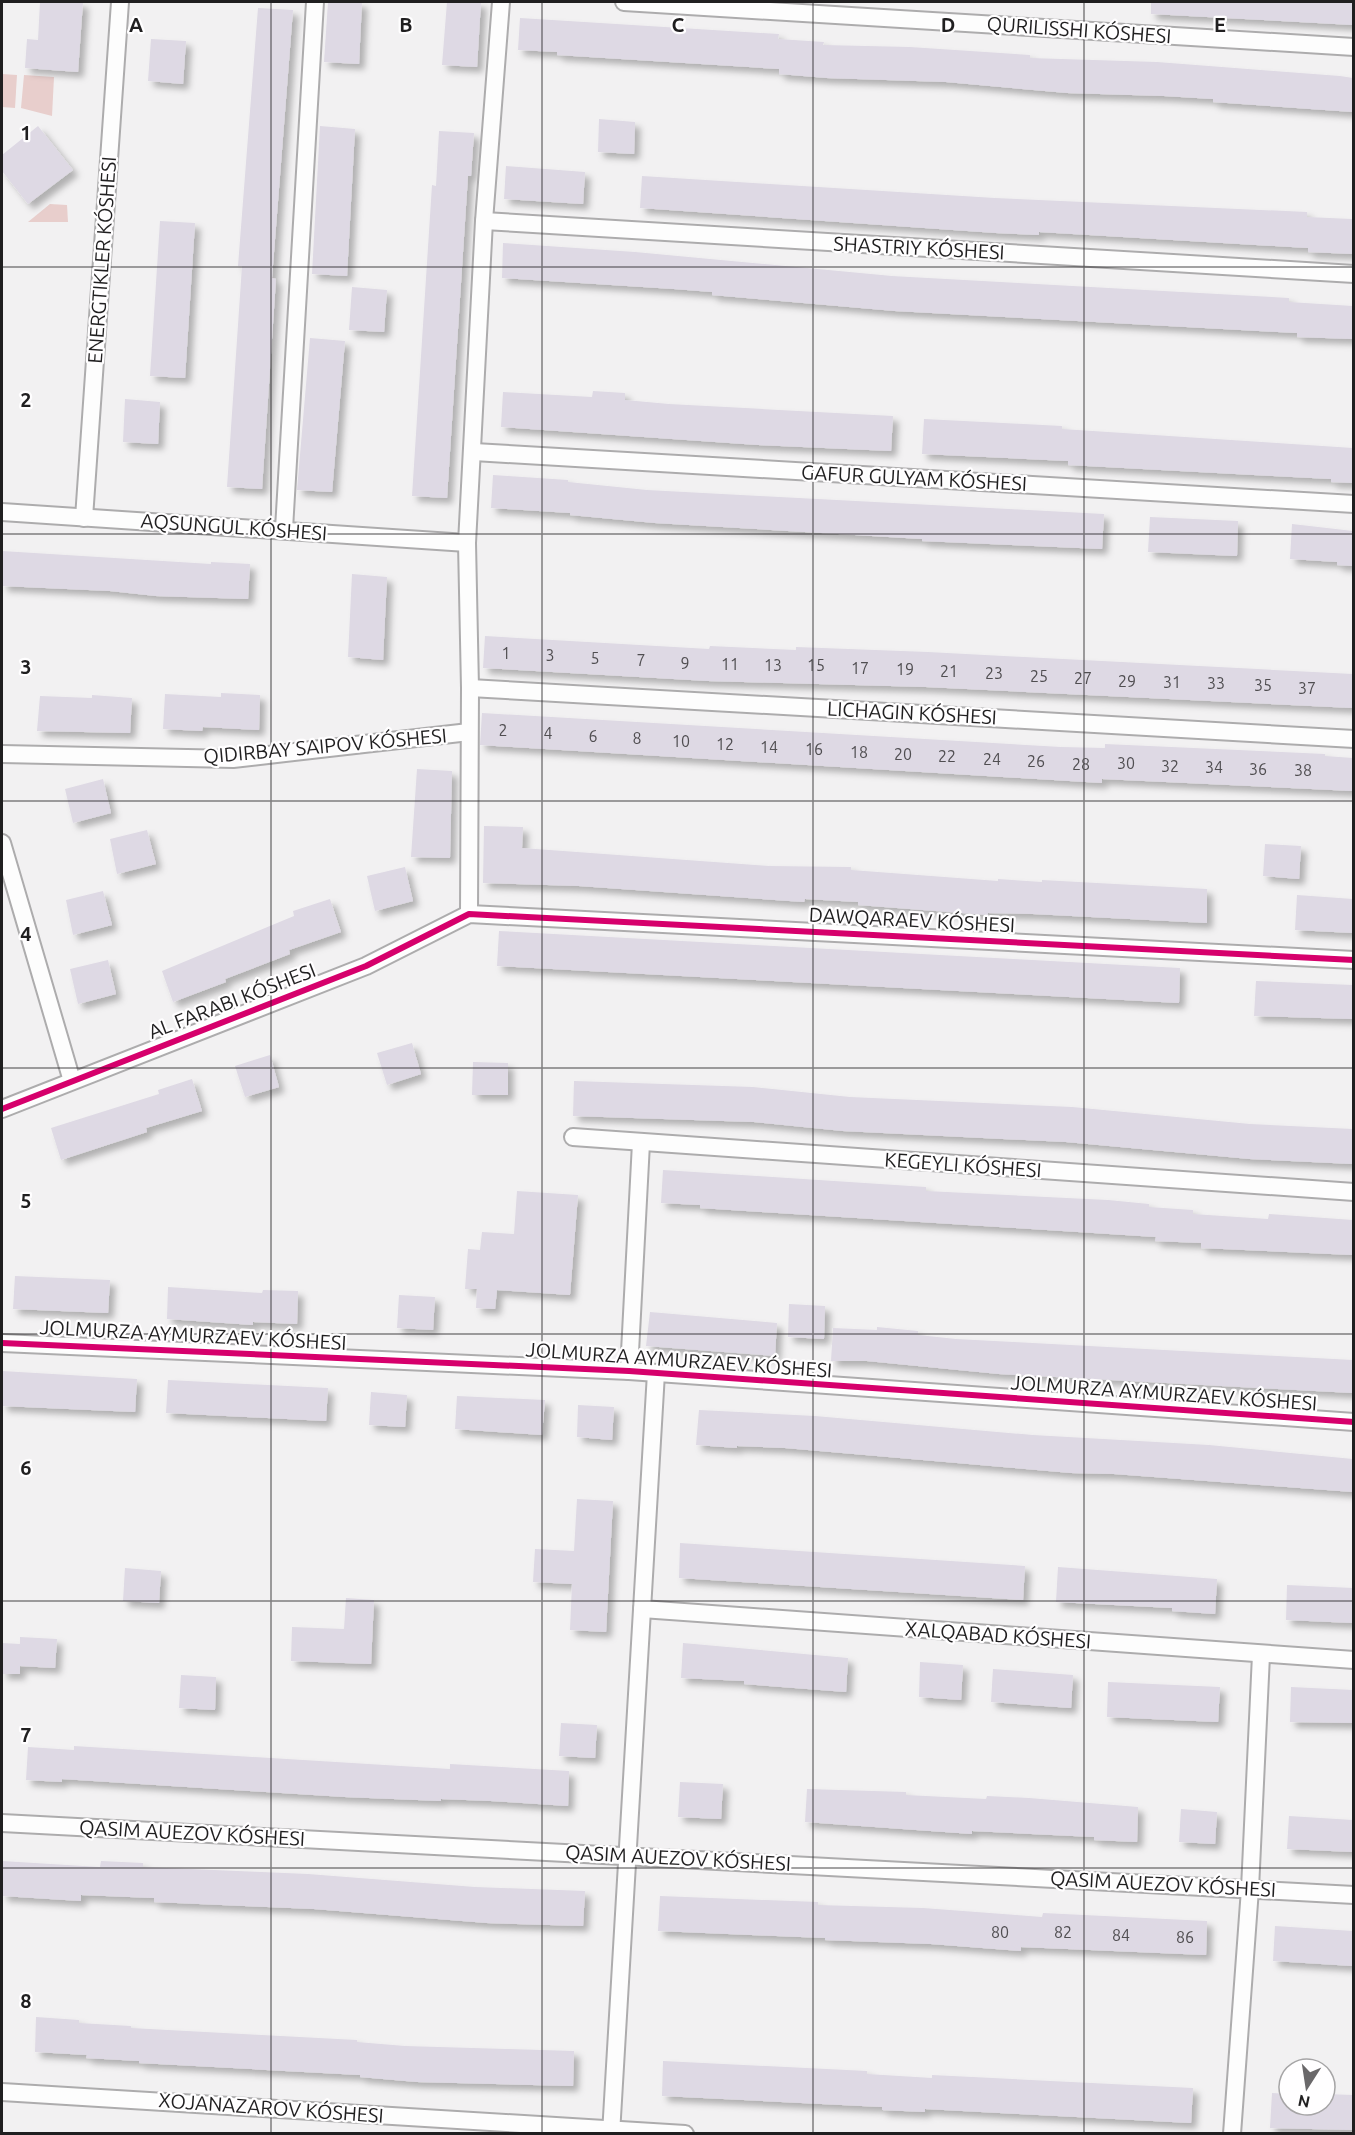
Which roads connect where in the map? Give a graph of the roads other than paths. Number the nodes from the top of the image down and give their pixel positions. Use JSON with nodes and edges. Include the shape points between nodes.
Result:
{"nodes":[{"id":1,"x":120,"y":2,"type":"edge"},
{"id":2,"x":315,"y":2,"type":"edge"},
{"id":3,"x":501,"y":2,"type":"edge"},
{"id":4,"x":624,"y":2,"type":"edge"},
{"id":5,"x":1353,"y":47,"type":"edge"},
{"id":6,"x":484,"y":221,"type":"junction"},
{"id":7,"x":1353,"y":274,"type":"edge"},
{"id":8,"x":474,"y":452,"type":"junction"},
{"id":9,"x":1353,"y":504,"type":"edge"},
{"id":10,"x":2,"y":512,"type":"edge"},
{"id":11,"x":84,"y":518,"type":"junction"},
{"id":12,"x":284,"y":529,"type":"junction"},
{"id":13,"x":467,"y":543,"type":"junction"},
{"id":14,"x":470,"y":688,"type":"junction"},
{"id":15,"x":469,"y":732,"type":"junction"},
{"id":16,"x":1353,"y":739,"type":"edge"},
{"id":17,"x":2,"y":754,"type":"edge"},
{"id":18,"x":2,"y":843,"type":"edge"},
{"id":19,"x":469,"y":914,"type":"junction"},
{"id":20,"x":1353,"y":960,"type":"edge"},
{"id":21,"x":72,"y":1081,"type":"junction"},
{"id":22,"x":2,"y":1109,"type":"edge"},
{"id":23,"x":573,"y":1137,"type":"dead end"},
{"id":24,"x":642,"y":1143,"type":"junction"},
{"id":25,"x":1353,"y":1192,"type":"edge"},
{"id":26,"x":2,"y":1343,"type":"edge"},
{"id":27,"x":629,"y":1371,"type":"junction"},
{"id":28,"x":656,"y":1373,"type":"junction"},
{"id":29,"x":1353,"y":1422,"type":"edge"},
{"id":30,"x":642,"y":1609,"type":"junction"},
{"id":31,"x":1261,"y":1655,"type":"junction"},
{"id":32,"x":1353,"y":1660,"type":"edge"},
{"id":33,"x":2,"y":1824,"type":"edge"},
{"id":34,"x":627,"y":1855,"type":"junction"},
{"id":35,"x":1250,"y":1889,"type":"junction"},
{"id":36,"x":1353,"y":1894,"type":"edge"},
{"id":37,"x":2,"y":2092,"type":"edge"},
{"id":38,"x":611,"y":2131,"type":"edge"},
{"id":39,"x":685,"y":2133,"type":"edge"},
{"id":40,"x":1232,"y":2133,"type":"edge"}],
"edges":[{"from":1,"to":11,"type":"street","name":"ENERGTIKLER KÓSHESI"},
{"from":2,"to":12,"type":"street"},
{"from":3,"to":6,"type":"street"},
{"from":4,"to":5,"type":"street"},
{"from":6,"to":7,"type":"street","name":"SHASTRIY KÓSHESI"},
{"from":6,"to":8,"type":"street"},
{"from":8,"to":9,"type":"street","name":"GAFUR GULYAM KÓSHESI"},
{"from":8,"to":13,"type":"street"},
{"from":10,"to":11,"type":"street","name":"AQSUNGUL KÓSHESI"},
{"from":11,"to":12,"type":"street","name":"AQSUNGUL KÓSHESI"},
{"from":12,"to":13,"type":"street","name":"AQSUNGUL KÓSHESI"},
{"from":13,"to":14,"type":"street"},
{"from":14,"to":15,"type":"street"},
{"from":14,"to":16,"type":"street","name":"LICHAGIN KÓSHESI"},
{"from":15,"to":17,"type":"street","via":[[233,759]]},
{"from":15,"to":19,"type":"street"},
{"from":18,"to":21,"type":"street"},
{"from":19,"to":20,"type":"street","name":"DAWQARAEV KÓSHESI"},
{"from":19,"to":21,"type":"street","name":"AL FARABI KÓSHESI","via":[[366,966]]},
{"from":21,"to":22,"type":"street","name":"AL FARABI KÓSHESI"},
{"from":23,"to":24,"type":"street","name":"KEGEYLI KÓSHESI"},
{"from":24,"to":25,"type":"street","name":"KEGEYLI KÓSHESI"},
{"from":24,"to":27,"type":"street"},
{"from":26,"to":27,"type":"street","name":"JOLMURZA AYMURZAEV KÓSHESI"},
{"from":27,"to":28,"type":"street","name":"JOLMURZA AYMURZAEV KÓSHESI"},
{"from":28,"to":29,"type":"street","name":"JOLMURZA AYMURZAEV KÓSHESI"},
{"from":28,"to":30,"type":"street"},
{"from":30,"to":31,"type":"street","name":"XALQABAD KÓSHESI"},
{"from":30,"to":34,"type":"street"},
{"from":31,"to":32,"type":"street","name":"XALQABAD KÓSHESI"},
{"from":31,"to":35,"type":"street"},
{"from":33,"to":34,"type":"street"},
{"from":34,"to":35,"type":"street"},
{"from":34,"to":38,"type":"street"},
{"from":35,"to":36,"type":"street"},
{"from":35,"to":40,"type":"street"},
{"from":37,"to":38,"type":"street","name":"XOJANAZAROV KÓSHESI"},
{"from":38,"to":39,"type":"street","name":"XOJANAZAROV KÓSHESI"}]}
